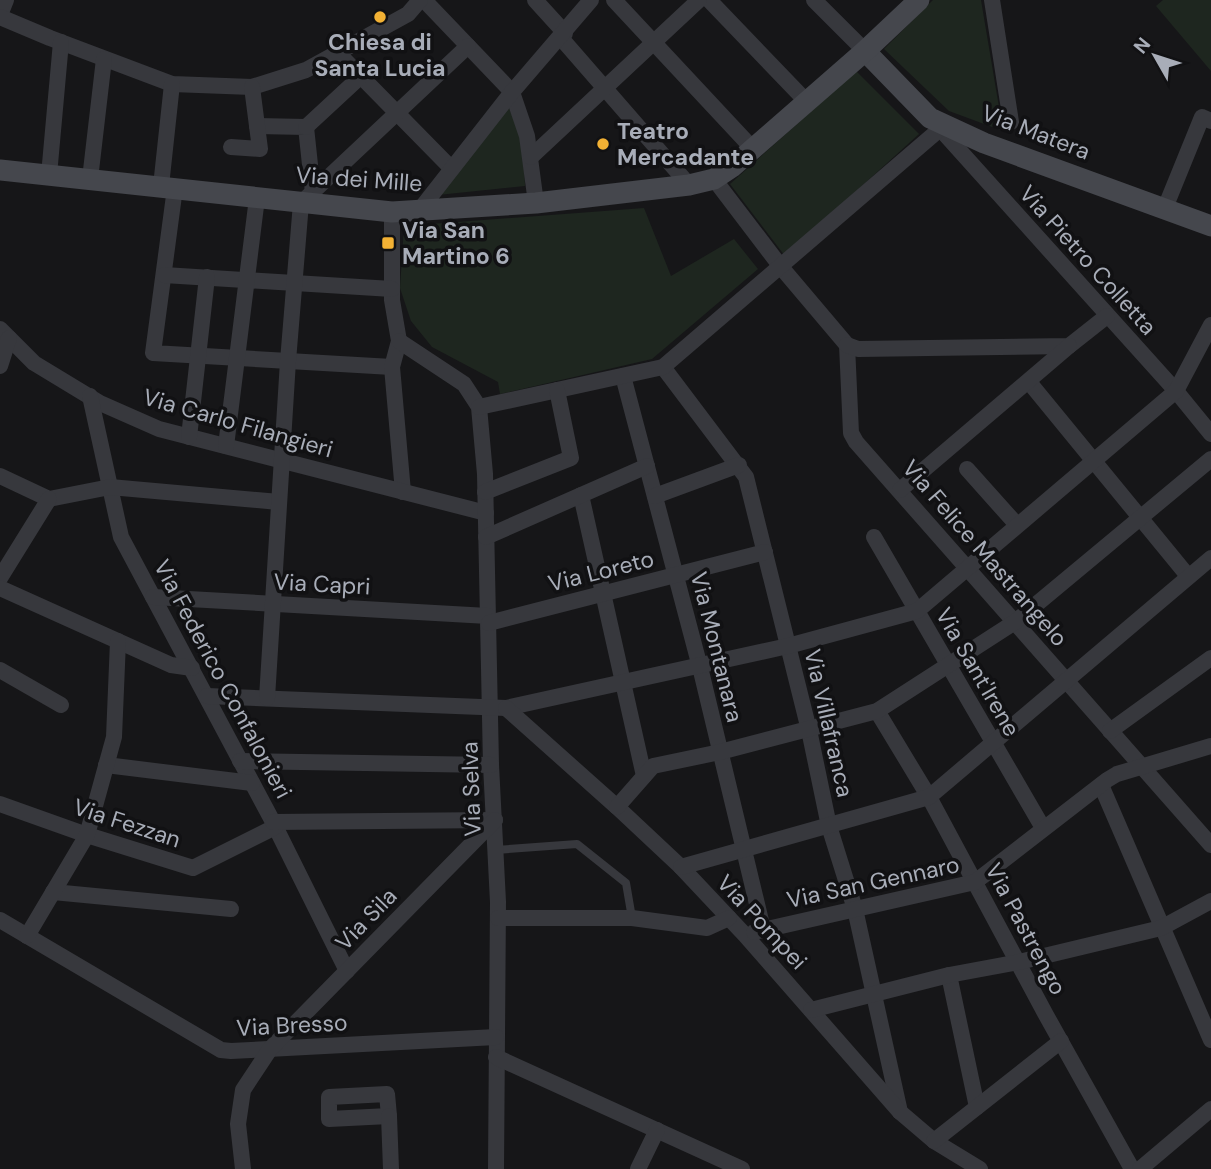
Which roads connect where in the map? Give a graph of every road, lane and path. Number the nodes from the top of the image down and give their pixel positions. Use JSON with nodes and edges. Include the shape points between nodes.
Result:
{"nodes":[{"id":1,"x":6,"y":0,"type":"edge"},
{"id":2,"x":422,"y":0,"type":"edge"},
{"id":3,"x":535,"y":0,"type":"edge"},
{"id":4,"x":591,"y":0,"type":"edge"},
{"id":5,"x":614,"y":0,"type":"edge"},
{"id":6,"x":699,"y":0,"type":"edge"},
{"id":7,"x":709,"y":0,"type":"edge"},
{"id":8,"x":814,"y":0,"type":"edge"},
{"id":9,"x":919,"y":0,"type":"edge"},
{"id":10,"x":992,"y":0,"type":"edge"},
{"id":11,"x":0,"y":15,"type":"edge"},
{"id":12,"x":563,"y":35,"type":"junction"},
{"id":13,"x":61,"y":42,"type":"junction"},
{"id":14,"x":653,"y":44,"type":"junction"},
{"id":15,"x":468,"y":46,"type":"junction"},
{"id":16,"x":865,"y":51,"type":"junction"},
{"id":17,"x":338,"y":53,"type":"junction"},
{"id":18,"x":104,"y":59,"type":"junction"},
{"id":19,"x":360,"y":77,"type":"junction"},
{"id":20,"x":172,"y":84,"type":"junction"},
{"id":21,"x":252,"y":87,"type":"junction"},
{"id":22,"x":606,"y":89,"type":"junction"},
{"id":23,"x":512,"y":92,"type":"junction"},
{"id":24,"x":806,"y":101,"type":"junction"},
{"id":25,"x":396,"y":114,"type":"junction"},
{"id":26,"x":1211,"y":121,"type":"edge"},
{"id":27,"x":1011,"y":122,"type":"dead end"},
{"id":28,"x":935,"y":123,"type":"junction"},
{"id":29,"x":257,"y":126,"type":"junction"},
{"id":30,"x":306,"y":127,"type":"junction"},
{"id":31,"x":231,"y":147,"type":"dead end"},
{"id":32,"x":754,"y":150,"type":"junction"},
{"id":33,"x":531,"y":158,"type":"junction"},
{"id":34,"x":451,"y":169,"type":"junction"},
{"id":35,"x":0,"y":170,"type":"edge"},
{"id":36,"x":49,"y":175,"type":"junction"},
{"id":37,"x":90,"y":179,"type":"junction"},
{"id":38,"x":714,"y":179,"type":"junction"},
{"id":39,"x":690,"y":185,"type":"junction"},
{"id":40,"x":168,"y":187,"type":"junction"},
{"id":41,"x":257,"y":198,"type":"junction"},
{"id":42,"x":307,"y":198,"type":"junction"},
{"id":43,"x":536,"y":203,"type":"junction"},
{"id":44,"x":1165,"y":208,"type":"junction"},
{"id":45,"x":419,"y":211,"type":"junction"},
{"id":46,"x":393,"y":212,"type":"junction"},
{"id":47,"x":1211,"y":226,"type":"edge"},
{"id":48,"x":781,"y":267,"type":"junction"},
{"id":49,"x":163,"y":275,"type":"junction"},
{"id":50,"x":208,"y":278,"type":"junction"},
{"id":51,"x":246,"y":280,"type":"junction"},
{"id":52,"x":295,"y":283,"type":"junction"},
{"id":53,"x":392,"y":289,"type":"junction"},
{"id":54,"x":1107,"y":316,"type":"junction"},
{"id":55,"x":1211,"y":325,"type":"edge"},
{"id":56,"x":4,"y":333,"type":"edge"},
{"id":57,"x":399,"y":341,"type":"junction"},
{"id":58,"x":847,"y":345,"type":"junction"},
{"id":59,"x":1069,"y":346,"type":"junction"},
{"id":60,"x":197,"y":355,"type":"junction"},
{"id":61,"x":237,"y":358,"type":"junction"},
{"id":62,"x":288,"y":361,"type":"junction"},
{"id":63,"x":0,"y":366,"type":"edge"},
{"id":64,"x":393,"y":367,"type":"junction"},
{"id":65,"x":663,"y":368,"type":"junction"},
{"id":66,"x":623,"y":376,"type":"junction"},
{"id":67,"x":1029,"y":382,"type":"junction"},
{"id":68,"x":557,"y":390,"type":"junction"},
{"id":69,"x":1176,"y":391,"type":"junction"},
{"id":70,"x":90,"y":396,"type":"junction"},
{"id":71,"x":479,"y":407,"type":"junction"},
{"id":72,"x":1211,"y":434,"type":"edge"},
{"id":73,"x":189,"y":437,"type":"junction"},
{"id":74,"x":226,"y":446,"type":"junction"},
{"id":75,"x":1211,"y":459,"type":"edge"},
{"id":76,"x":281,"y":460,"type":"junction"},
{"id":77,"x":1094,"y":460,"type":"junction"},
{"id":78,"x":739,"y":465,"type":"junction"},
{"id":79,"x":647,"y":466,"type":"junction"},
{"id":80,"x":967,"y":469,"type":"dead end"},
{"id":81,"x":0,"y":477,"type":"edge"},
{"id":82,"x":110,"y":487,"type":"junction"},
{"id":83,"x":900,"y":491,"type":"junction"},
{"id":84,"x":403,"y":492,"type":"junction"},
{"id":85,"x":485,"y":492,"type":"junction"},
{"id":86,"x":581,"y":495,"type":"junction"},
{"id":87,"x":654,"y":496,"type":"junction"},
{"id":88,"x":49,"y":499,"type":"junction"},
{"id":89,"x":279,"y":502,"type":"junction"},
{"id":90,"x":486,"y":513,"type":"junction"},
{"id":91,"x":1140,"y":517,"type":"junction"},
{"id":92,"x":1017,"y":525,"type":"junction"},
{"id":93,"x":486,"y":537,"type":"junction"},
{"id":94,"x":874,"y":537,"type":"dead end"},
{"id":95,"x":765,"y":552,"type":"junction"},
{"id":96,"x":1211,"y":558,"type":"edge"},
{"id":97,"x":968,"y":566,"type":"junction"},
{"id":98,"x":676,"y":575,"type":"junction"},
{"id":99,"x":1188,"y":576,"type":"junction"},
{"id":100,"x":0,"y":579,"type":"edge"},
{"id":101,"x":0,"y":588,"type":"edge"},
{"id":102,"x":603,"y":594,"type":"junction"},
{"id":103,"x":153,"y":597,"type":"junction"},
{"id":104,"x":273,"y":604,"type":"junction"},
{"id":105,"x":918,"y":611,"type":"junction"},
{"id":106,"x":489,"y":620,"type":"junction"},
{"id":107,"x":1015,"y":621,"type":"junction"},
{"id":108,"x":118,"y":641,"type":"junction"},
{"id":109,"x":788,"y":646,"type":"junction"},
{"id":110,"x":1211,"y":657,"type":"edge"},
{"id":111,"x":949,"y":665,"type":"junction"},
{"id":112,"x":700,"y":667,"type":"junction"},
{"id":113,"x":192,"y":668,"type":"junction"},
{"id":114,"x":0,"y":670,"type":"edge"},
{"id":115,"x":1065,"y":679,"type":"junction"},
{"id":116,"x":623,"y":684,"type":"junction"},
{"id":117,"x":207,"y":696,"type":"junction"},
{"id":118,"x":267,"y":698,"type":"junction"},
{"id":119,"x":61,"y":705,"type":"dead end"},
{"id":120,"x":498,"y":707,"type":"junction"},
{"id":121,"x":877,"y":711,"type":"junction"},
{"id":122,"x":809,"y":730,"type":"junction"},
{"id":123,"x":1110,"y":731,"type":"junction"},
{"id":124,"x":992,"y":742,"type":"junction"},
{"id":125,"x":1211,"y":746,"type":"edge"},
{"id":126,"x":720,"y":752,"type":"junction"},
{"id":127,"x":240,"y":761,"type":"junction"},
{"id":128,"x":106,"y":765,"type":"junction"},
{"id":129,"x":491,"y":765,"type":"junction"},
{"id":130,"x":1142,"y":767,"type":"junction"},
{"id":131,"x":644,"y":776,"type":"junction"},
{"id":132,"x":252,"y":783,"type":"junction"},
{"id":133,"x":1101,"y":785,"type":"junction"},
{"id":134,"x":929,"y":797,"type":"junction"},
{"id":135,"x":0,"y":804,"type":"edge"},
{"id":136,"x":617,"y":807,"type":"junction"},
{"id":137,"x":495,"y":820,"type":"junction"},
{"id":138,"x":274,"y":824,"type":"junction"},
{"id":139,"x":829,"y":825,"type":"junction"},
{"id":140,"x":1044,"y":828,"type":"junction"},
{"id":141,"x":87,"y":835,"type":"junction"},
{"id":142,"x":1211,"y":845,"type":"edge"},
{"id":143,"x":496,"y":850,"type":"junction"},
{"id":144,"x":743,"y":850,"type":"junction"},
{"id":145,"x":681,"y":867,"type":"junction"},
{"id":146,"x":975,"y":883,"type":"junction"},
{"id":147,"x":53,"y":892,"type":"junction"},
{"id":148,"x":1211,"y":901,"type":"edge"},
{"id":149,"x":231,"y":909,"type":"dead end"},
{"id":150,"x":855,"y":909,"type":"junction"},
{"id":151,"x":498,"y":918,"type":"junction"},
{"id":152,"x":632,"y":918,"type":"junction"},
{"id":153,"x":729,"y":918,"type":"junction"},
{"id":154,"x":0,"y":920,"type":"edge"},
{"id":155,"x":1161,"y":928,"type":"junction"},
{"id":156,"x":763,"y":929,"type":"junction"},
{"id":157,"x":745,"y":934,"type":"junction"},
{"id":158,"x":27,"y":936,"type":"junction"},
{"id":159,"x":1019,"y":962,"type":"junction"},
{"id":160,"x":346,"y":971,"type":"junction"},
{"id":161,"x":949,"y":975,"type":"junction"},
{"id":162,"x":874,"y":994,"type":"junction"},
{"id":163,"x":811,"y":1010,"type":"junction"},
{"id":164,"x":496,"y":1037,"type":"junction"},
{"id":165,"x":1211,"y":1040,"type":"edge"},
{"id":166,"x":1061,"y":1041,"type":"junction"},
{"id":167,"x":270,"y":1049,"type":"junction"},
{"id":168,"x":496,"y":1057,"type":"junction"},
{"id":169,"x":977,"y":1107,"type":"junction"},
{"id":170,"x":1211,"y":1109,"type":"edge"},
{"id":171,"x":900,"y":1112,"type":"junction"},
{"id":172,"x":389,"y":1116,"type":"dead end"},
{"id":173,"x":657,"y":1130,"type":"junction"},
{"id":174,"x":934,"y":1140,"type":"junction"},
{"id":175,"x":243,"y":1169,"type":"edge"},
{"id":176,"x":391,"y":1169,"type":"edge"},
{"id":177,"x":495,"y":1169,"type":"edge"},
{"id":178,"x":638,"y":1169,"type":"edge"},
{"id":179,"x":742,"y":1169,"type":"edge"},
{"id":180,"x":980,"y":1169,"type":"edge"},
{"id":181,"x":1132,"y":1169,"type":"edge"},
{"id":182,"x":1140,"y":1169,"type":"edge"}],
"edges":[{"from":1,"to":11,"type":"street"},
{"from":2,"to":15,"type":"street"},
{"from":2,"to":17,"type":"street","via":[[408,14]]},
{"from":3,"to":12,"type":"street"},
{"from":4,"to":12,"type":"street"},
{"from":5,"to":14,"type":"street"},
{"from":6,"to":14,"type":"street"},
{"from":7,"to":24,"type":"street"},
{"from":8,"to":16,"type":"street"},
{"from":9,"to":16,"type":"street"},
{"from":10,"to":27,"type":"street"},
{"from":11,"to":13,"type":"street"},
{"from":12,"to":22,"type":"street"},
{"from":12,"to":23,"type":"street"},
{"from":13,"to":18,"type":"street"},
{"from":13,"to":36,"type":"street"},
{"from":14,"to":22,"type":"street"},
{"from":14,"to":32,"type":"street"},
{"from":15,"to":23,"type":"street"},
{"from":15,"to":25,"type":"street"},
{"from":16,"to":24,"type":"street"},
{"from":16,"to":28,"type":"street","name":"Via Matera"},
{"from":17,"to":19,"type":"street"},
{"from":17,"to":21,"type":"street","via":[[306,70]]},
{"from":18,"to":20,"type":"street"},
{"from":18,"to":37,"type":"street"},
{"from":19,"to":25,"type":"street"},
{"from":19,"to":30,"type":"street"},
{"from":20,"to":21,"type":"street"},
{"from":20,"to":40,"type":"street"},
{"from":21,"to":29,"type":"street"},
{"from":22,"to":33,"type":"street"},
{"from":22,"to":39,"type":"street"},
{"from":23,"to":33,"type":"street"},
{"from":23,"to":34,"type":"street"},
{"from":24,"to":32,"type":"street"},
{"from":25,"to":34,"type":"street"},
{"from":25,"to":42,"type":"street"},
{"from":26,"to":44,"type":"street","via":[[1202,117]]},
{"from":28,"to":44,"type":"street","name":"Via Matera"},
{"from":28,"to":48,"type":"street"},
{"from":28,"to":54,"type":"street","name":"Via Pietro Colletta"},
{"from":29,"to":30,"type":"street"},
{"from":29,"to":31,"type":"street","via":[[260,149]]},
{"from":30,"to":42,"type":"street"},
{"from":32,"to":38,"type":"street"},
{"from":33,"to":43,"type":"street"},
{"from":34,"to":45,"type":"street"},
{"from":35,"to":36,"type":"street","name":"Via dei Mille"},
{"from":36,"to":37,"type":"street","name":"Via dei Mille"},
{"from":37,"to":40,"type":"street","name":"Via dei Mille"},
{"from":38,"to":39,"type":"street","name":"Via dei Mille"},
{"from":38,"to":48,"type":"street"},
{"from":39,"to":43,"type":"street","name":"Via dei Mille"},
{"from":40,"to":41,"type":"street","name":"Via dei Mille"},
{"from":40,"to":49,"type":"street"},
{"from":41,"to":42,"type":"street","name":"Via dei Mille"},
{"from":41,"to":51,"type":"street"},
{"from":42,"to":46,"type":"street","name":"Via dei Mille"},
{"from":42,"to":52,"type":"street"},
{"from":43,"to":45,"type":"street","name":"Via dei Mille"},
{"from":44,"to":47,"type":"street","name":"Via Matera"},
{"from":45,"to":46,"type":"street","name":"Via dei Mille"},
{"from":46,"to":53,"type":"street"},
{"from":48,"to":58,"type":"street"},
{"from":48,"to":65,"type":"street"},
{"from":49,"to":50,"type":"street"},
{"from":49,"to":60,"type":"street","via":[[153,353]]},
{"from":50,"to":51,"type":"street"},
{"from":50,"to":60,"type":"street"},
{"from":51,"to":52,"type":"street"},
{"from":51,"to":61,"type":"street"},
{"from":52,"to":53,"type":"street"},
{"from":52,"to":62,"type":"street"},
{"from":53,"to":57,"type":"street"},
{"from":54,"to":59,"type":"street"},
{"from":54,"to":69,"type":"street","name":"Via Pietro Colletta"},
{"from":55,"to":69,"type":"street"},
{"from":56,"to":63,"type":"street"},
{"from":56,"to":70,"type":"street","name":"Via Carlo Filangieri","via":[[34,363]]},
{"from":57,"to":64,"type":"street"},
{"from":57,"to":71,"type":"street","via":[[464,384]]},
{"from":58,"to":59,"type":"street","via":[[858,349]]},
{"from":58,"to":83,"type":"street","name":"Via Felice Mastrangelo","via":[[851,433]]},
{"from":59,"to":67,"type":"street"},
{"from":60,"to":61,"type":"street"},
{"from":60,"to":73,"type":"street"},
{"from":61,"to":62,"type":"street"},
{"from":61,"to":74,"type":"street"},
{"from":62,"to":64,"type":"street"},
{"from":62,"to":76,"type":"street"},
{"from":64,"to":84,"type":"street"},
{"from":65,"to":66,"type":"street"},
{"from":65,"to":78,"type":"street","name":"Via Villafranca"},
{"from":66,"to":68,"type":"street"},
{"from":66,"to":79,"type":"street","name":"Via Montanara"},
{"from":67,"to":77,"type":"street"},
{"from":67,"to":83,"type":"street"},
{"from":68,"to":71,"type":"street"},
{"from":68,"to":85,"type":"street","via":[[571,458]]},
{"from":69,"to":72,"type":"street","name":"Via Pietro Colletta"},
{"from":69,"to":77,"type":"street"},
{"from":70,"to":73,"type":"street","name":"Via Carlo Filangieri","via":[[159,429]]},
{"from":70,"to":82,"type":"street","name":"Via Federico Confalonieri"},
{"from":71,"to":85,"type":"street","name":"Via Selva"},
{"from":73,"to":74,"type":"street","name":"Via Carlo Filangieri"},
{"from":74,"to":76,"type":"street","name":"Via Carlo Filangieri"},
{"from":75,"to":91,"type":"street"},
{"from":76,"to":84,"type":"street","name":"Via Carlo Filangieri"},
{"from":76,"to":89,"type":"street"},
{"from":77,"to":91,"type":"street"},
{"from":77,"to":92,"type":"street"},
{"from":78,"to":87,"type":"street"},
{"from":78,"to":95,"type":"street","name":"Via Villafranca"},
{"from":79,"to":86,"type":"street"},
{"from":79,"to":87,"type":"street","name":"Via Montanara"},
{"from":80,"to":92,"type":"street"},
{"from":81,"to":88,"type":"street"},
{"from":82,"to":88,"type":"street"},
{"from":82,"to":89,"type":"street"},
{"from":82,"to":103,"type":"street","name":"Via Federico Confalonieri","via":[[121,537]]},
{"from":83,"to":97,"type":"street","name":"Via Felice Mastrangelo"},
{"from":84,"to":90,"type":"street","name":"Via Carlo Filangieri"},
{"from":85,"to":90,"type":"street","name":"Via Selva"},
{"from":86,"to":93,"type":"street"},
{"from":86,"to":102,"type":"street"},
{"from":87,"to":98,"type":"street","name":"Via Montanara"},
{"from":88,"to":100,"type":"street"},
{"from":89,"to":104,"type":"street"},
{"from":90,"to":93,"type":"street","name":"Via Selva"},
{"from":91,"to":99,"type":"street"},
{"from":91,"to":107,"type":"street"},
{"from":92,"to":97,"type":"street"},
{"from":93,"to":106,"type":"street","name":"Via Selva"},
{"from":94,"to":105,"type":"street","name":"Via Sant'Irene"},
{"from":95,"to":98,"type":"street","name":"Via Loreto"},
{"from":95,"to":109,"type":"street","name":"Via Villafranca"},
{"from":96,"to":99,"type":"street"},
{"from":97,"to":105,"type":"street"},
{"from":97,"to":107,"type":"street","name":"Via Felice Mastrangelo"},
{"from":98,"to":102,"type":"street","name":"Via Loreto"},
{"from":98,"to":112,"type":"street","name":"Via Montanara"},
{"from":99,"to":115,"type":"street"},
{"from":101,"to":108,"type":"street"},
{"from":102,"to":106,"type":"street","name":"Via Loreto"},
{"from":102,"to":116,"type":"street"},
{"from":103,"to":104,"type":"street","name":"Via Capri"},
{"from":103,"to":113,"type":"street","name":"Via Federico Confalonieri"},
{"from":104,"to":106,"type":"street","name":"Via Capri"},
{"from":104,"to":118,"type":"street"},
{"from":105,"to":109,"type":"street"},
{"from":105,"to":111,"type":"street","name":"Via Sant'Irene"},
{"from":106,"to":120,"type":"street","name":"Via Selva"},
{"from":107,"to":111,"type":"street"},
{"from":107,"to":115,"type":"street","name":"Via Felice Mastrangelo"},
{"from":108,"to":113,"type":"street","via":[[171,665]]},
{"from":108,"to":128,"type":"street","via":[[114,737]]},
{"from":109,"to":112,"type":"street"},
{"from":109,"to":122,"type":"street","name":"Via Villafranca"},
{"from":110,"to":123,"type":"street"},
{"from":111,"to":121,"type":"street"},
{"from":111,"to":124,"type":"street","name":"Via Sant'Irene"},
{"from":112,"to":116,"type":"street"},
{"from":112,"to":126,"type":"street","name":"Via Montanara"},
{"from":113,"to":117,"type":"street","name":"Via Federico Confalonieri"},
{"from":114,"to":119,"type":"street"},
{"from":115,"to":123,"type":"street","name":"Via Felice Mastrangelo"},
{"from":115,"to":124,"type":"street"},
{"from":116,"to":120,"type":"street"},
{"from":116,"to":131,"type":"street"},
{"from":117,"to":118,"type":"street"},
{"from":117,"to":127,"type":"street","name":"Via Federico Confalonieri"},
{"from":118,"to":120,"type":"street"},
{"from":120,"to":129,"type":"street","name":"Via Selva"},
{"from":120,"to":136,"type":"street","name":"Via Pompei"},
{"from":121,"to":122,"type":"street"},
{"from":121,"to":134,"type":"street","name":"Via Pastrengo"},
{"from":122,"to":126,"type":"street"},
{"from":122,"to":139,"type":"street","name":"Via Villafranca"},
{"from":123,"to":130,"type":"street","name":"Via Felice Mastrangelo"},
{"from":124,"to":134,"type":"street"},
{"from":124,"to":140,"type":"street","name":"Via Sant'Irene"},
{"from":125,"to":130,"type":"street","name":"Via San Gennaro"},
{"from":126,"to":131,"type":"street","via":[[653,766]]},
{"from":126,"to":144,"type":"street","name":"Via Montanara"},
{"from":127,"to":129,"type":"street"},
{"from":127,"to":132,"type":"street","name":"Via Federico Confalonieri"},
{"from":128,"to":132,"type":"street"},
{"from":128,"to":141,"type":"street"},
{"from":129,"to":137,"type":"street","name":"Via Selva"},
{"from":130,"to":133,"type":"street","name":"Via San Gennaro","via":[[1117,774]]},
{"from":130,"to":142,"type":"street","name":"Via Felice Mastrangelo"},
{"from":131,"to":136,"type":"street"},
{"from":132,"to":138,"type":"street","name":"Via Federico Confalonieri"},
{"from":133,"to":140,"type":"street","name":"Via San Gennaro"},
{"from":133,"to":155,"type":"street"},
{"from":134,"to":139,"type":"street"},
{"from":134,"to":146,"type":"street","name":"Via Pastrengo"},
{"from":135,"to":141,"type":"street","name":"Via Fezzan"},
{"from":136,"to":145,"type":"street","name":"Via Pompei"},
{"from":137,"to":138,"type":"street"},
{"from":137,"to":143,"type":"street","name":"Via Selva"},
{"from":137,"to":160,"type":"street","name":"Via Sila"},
{"from":138,"to":141,"type":"street","name":"Via Fezzan","via":[[193,868]]},
{"from":138,"to":160,"type":"street","name":"Via Federico Confalonieri"},
{"from":139,"to":144,"type":"street"},
{"from":139,"to":150,"type":"street","name":"Via Villafranca"},
{"from":140,"to":146,"type":"street","name":"Via San Gennaro"},
{"from":141,"to":147,"type":"street"},
{"from":143,"to":151,"type":"street","name":"Via Selva"},
{"from":143,"to":152,"type":"lane","via":[[577,844],[626,883]]},
{"from":144,"to":145,"type":"street"},
{"from":144,"to":156,"type":"street","name":"Via Montanara"},
{"from":145,"to":153,"type":"street","name":"Via Pompei"},
{"from":146,"to":150,"type":"street","name":"Via San Gennaro"},
{"from":146,"to":159,"type":"street","name":"Via Pastrengo"},
{"from":147,"to":149,"type":"street"},
{"from":147,"to":158,"type":"street"},
{"from":148,"to":155,"type":"street"},
{"from":150,"to":156,"type":"street","name":"Via San Gennaro"},
{"from":150,"to":162,"type":"street","name":"Via Villafranca"},
{"from":151,"to":152,"type":"street"},
{"from":151,"to":164,"type":"street","name":"Via Selva"},
{"from":152,"to":153,"type":"street","via":[[707,928]]},
{"from":153,"to":157,"type":"street","name":"Via Pompei"},
{"from":154,"to":158,"type":"street","name":"Via Bresso"},
{"from":155,"to":159,"type":"street"},
{"from":155,"to":165,"type":"street"},
{"from":156,"to":157,"type":"street","name":"Via San Gennaro"},
{"from":157,"to":163,"type":"street","name":"Via Pompei"},
{"from":158,"to":167,"type":"street","name":"Via Bresso","via":[[214,1047]]},
{"from":159,"to":161,"type":"street"},
{"from":159,"to":166,"type":"street","name":"Via Pastrengo"},
{"from":160,"to":167,"type":"street","name":"Via Sila"},
{"from":161,"to":162,"type":"street"},
{"from":161,"to":169,"type":"street"},
{"from":162,"to":163,"type":"street"},
{"from":162,"to":171,"type":"street","name":"Via Villafranca"},
{"from":163,"to":171,"type":"street","name":"Via Pompei"},
{"from":164,"to":167,"type":"street","name":"Via Bresso"},
{"from":164,"to":168,"type":"street","name":"Via Selva"},
{"from":166,"to":169,"type":"street"},
{"from":166,"to":181,"type":"street","name":"Via Pastrengo"},
{"from":167,"to":175,"type":"street","name":"Via Sila","via":[[243,1090],[238,1124]]},
{"from":168,"to":173,"type":"street"},
{"from":168,"to":177,"type":"street","name":"Via Selva"},
{"from":169,"to":174,"type":"street"},
{"from":170,"to":182,"type":"street"},
{"from":171,"to":174,"type":"street","name":"Via Pompei"},
{"from":172,"to":176,"type":"street"},
{"from":173,"to":178,"type":"street"},
{"from":173,"to":179,"type":"street"},
{"from":174,"to":180,"type":"street","name":"Via Pompei"}]}
